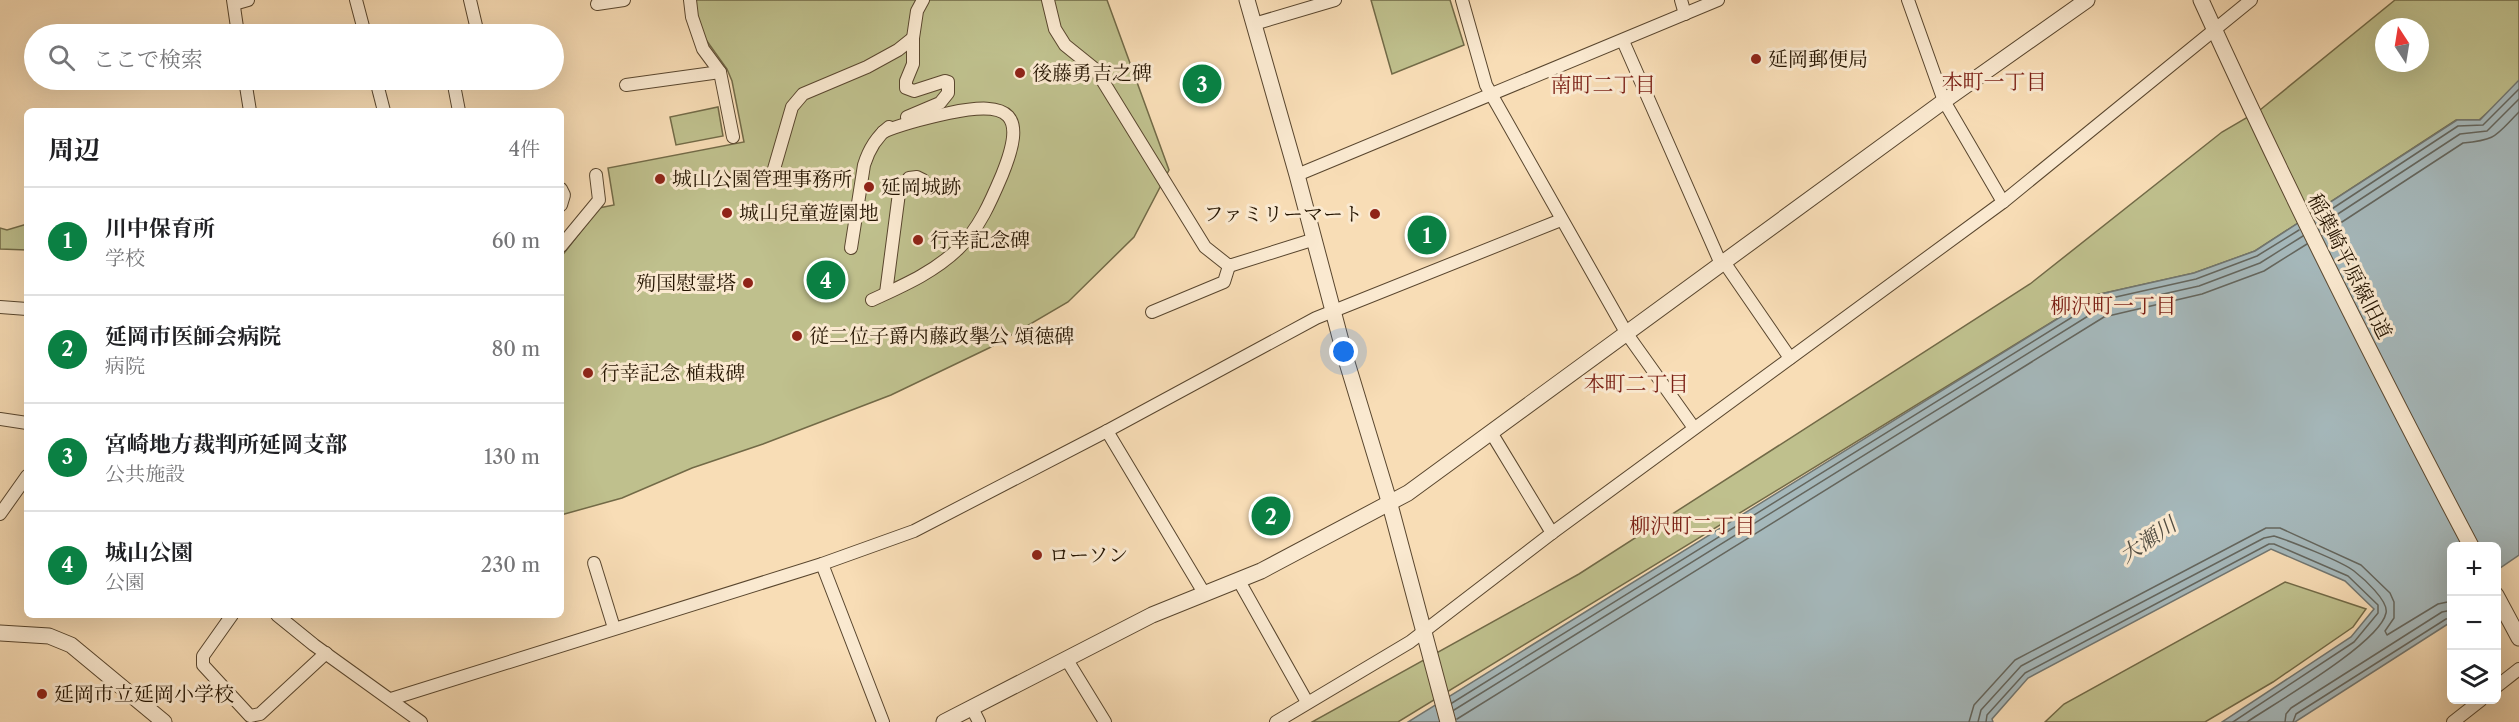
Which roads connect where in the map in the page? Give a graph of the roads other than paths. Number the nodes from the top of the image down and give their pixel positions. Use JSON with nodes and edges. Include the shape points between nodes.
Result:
{"nodes":[{"id":1,"x":248,"y":0,"type":"edge"},
{"id":2,"x":356,"y":0,"type":"edge"},
{"id":3,"x":470,"y":0,"type":"edge"},
{"id":4,"x":624,"y":0,"type":"edge"},
{"id":5,"x":690,"y":0,"type":"edge"},
{"id":6,"x":923,"y":0,"type":"edge"},
{"id":7,"x":1048,"y":0,"type":"edge"},
{"id":8,"x":1247,"y":0,"type":"edge"},
{"id":9,"x":1335,"y":0,"type":"edge"},
{"id":10,"x":1462,"y":0,"type":"edge"},
{"id":11,"x":1681,"y":0,"type":"edge"},
{"id":12,"x":1718,"y":0,"type":"edge"},
{"id":13,"x":1908,"y":0,"type":"edge"},
{"id":14,"x":2087,"y":0,"type":"edge"},
{"id":15,"x":2201,"y":0,"type":"edge"},
{"id":16,"x":2251,"y":0,"type":"edge"},
{"id":17,"x":233,"y":2,"type":"edge"},
{"id":18,"x":597,"y":4,"type":"dead end"},
{"id":19,"x":1685,"y":14,"type":"junction"},
{"id":20,"x":236,"y":24,"type":"edge"},
{"id":21,"x":362,"y":24,"type":"edge"},
{"id":22,"x":476,"y":24,"type":"edge"},
{"id":23,"x":1254,"y":24,"type":"junction"},
{"id":24,"x":2215,"y":31,"type":"junction"},
{"id":25,"x":913,"y":38,"type":"junction"},
{"id":26,"x":1623,"y":41,"type":"junction"},
{"id":27,"x":720,"y":72,"type":"junction"},
{"id":28,"x":626,"y":85,"type":"dead end"},
{"id":29,"x":247,"y":90,"type":"edge"},
{"id":30,"x":379,"y":90,"type":"edge"},
{"id":31,"x":455,"y":90,"type":"edge"},
{"id":32,"x":1492,"y":95,"type":"junction"},
{"id":33,"x":1944,"y":101,"type":"junction"},
{"id":34,"x":250,"y":108,"type":"edge"},
{"id":35,"x":383,"y":108,"type":"edge"},
{"id":36,"x":458,"y":108,"type":"edge"},
{"id":37,"x":883,"y":132,"type":"junction"},
{"id":38,"x":734,"y":137,"type":"dead end"},
{"id":39,"x":774,"y":169,"type":"dead end"},
{"id":40,"x":596,"y":175,"type":"dead end"},
{"id":41,"x":1298,"y":175,"type":"junction"},
{"id":42,"x":926,"y":188,"type":"dead end"},
{"id":43,"x":2004,"y":202,"type":"junction"},
{"id":44,"x":1561,"y":220,"type":"junction"},
{"id":45,"x":1315,"y":239,"type":"junction"},
{"id":46,"x":564,"y":242,"type":"edge"},
{"id":47,"x":851,"y":248,"type":"dead end"},
{"id":48,"x":1722,"y":263,"type":"junction"},
{"id":49,"x":1229,"y":266,"type":"junction"},
{"id":50,"x":886,"y":293,"type":"junction"},
{"id":51,"x":872,"y":300,"type":"dead end"},
{"id":52,"x":0,"y":307,"type":"edge"},
{"id":53,"x":24,"y":309,"type":"edge"},
{"id":54,"x":1152,"y":312,"type":"dead end"},
{"id":55,"x":1333,"y":312,"type":"junction"},
{"id":56,"x":1627,"y":334,"type":"junction"},
{"id":57,"x":1790,"y":358,"type":"junction"},
{"id":58,"x":0,"y":419,"type":"edge"},
{"id":59,"x":24,"y":423,"type":"edge"},
{"id":60,"x":1695,"y":428,"type":"junction"},
{"id":61,"x":1107,"y":431,"type":"junction"},
{"id":62,"x":1492,"y":434,"type":"junction"},
{"id":63,"x":24,"y":480,"type":"edge"},
{"id":64,"x":1389,"y":501,"type":"junction"},
{"id":65,"x":0,"y":514,"type":"edge"},
{"id":66,"x":1552,"y":533,"type":"junction"},
{"id":67,"x":2469,"y":542,"type":"edge"},
{"id":68,"x":594,"y":563,"type":"dead end"},
{"id":69,"x":822,"y":564,"type":"junction"},
{"id":70,"x":1239,"y":581,"type":"junction"},
{"id":71,"x":1204,"y":593,"type":"junction"},
{"id":72,"x":2497,"y":596,"type":"edge"},
{"id":73,"x":230,"y":618,"type":"edge"},
{"id":74,"x":281,"y":618,"type":"edge"},
{"id":75,"x":614,"y":628,"type":"junction"},
{"id":76,"x":1422,"y":630,"type":"junction"},
{"id":77,"x":2518,"y":632,"type":"edge"},
{"id":78,"x":0,"y":633,"type":"edge"},
{"id":79,"x":326,"y":653,"type":"junction"},
{"id":80,"x":1067,"y":660,"type":"junction"},
{"id":81,"x":2519,"y":669,"type":"edge"},
{"id":82,"x":2501,"y":683,"type":"edge"},
{"id":83,"x":391,"y":699,"type":"junction"},
{"id":84,"x":1307,"y":702,"type":"junction"},
{"id":85,"x":2475,"y":704,"type":"edge"},
{"id":86,"x":972,"y":708,"type":"junction"},
{"id":87,"x":164,"y":722,"type":"edge"},
{"id":88,"x":421,"y":722,"type":"edge"},
{"id":89,"x":882,"y":722,"type":"edge"},
{"id":90,"x":944,"y":722,"type":"edge"},
{"id":91,"x":979,"y":722,"type":"edge"},
{"id":92,"x":1105,"y":722,"type":"edge"},
{"id":93,"x":1276,"y":722,"type":"edge"},
{"id":94,"x":1448,"y":722,"type":"edge"},
{"id":95,"x":2453,"y":722,"type":"edge"}],
"edges":[{"from":1,"to":17,"type":"street"},
{"from":2,"to":21,"type":"street"},
{"from":3,"to":22,"type":"street"},
{"from":4,"to":18,"type":"street"},
{"from":5,"to":27,"type":"street","via":[[703,49]]},
{"from":6,"to":25,"type":"street","via":[[917,11]]},
{"from":7,"to":49,"type":"street","via":[[1055,28],[1065,45],[1096,70],[1205,248]]},
{"from":8,"to":23,"type":"street"},
{"from":9,"to":23,"type":"street"},
{"from":10,"to":32,"type":"street"},
{"from":11,"to":19,"type":"street"},
{"from":12,"to":19,"type":"street"},
{"from":13,"to":33,"type":"street"},
{"from":14,"to":33,"type":"street"},
{"from":15,"to":24,"type":"street","name":"稲葉崎平原線旧道"},
{"from":16,"to":24,"type":"street"},
{"from":17,"to":20,"type":"street"},
{"from":19,"to":26,"type":"street"},
{"from":23,"to":41,"type":"street"},
{"from":24,"to":43,"type":"street"},
{"from":24,"to":67,"type":"street","name":"稲葉崎平原線旧道","via":[[2336,288]]},
{"from":25,"to":37,"type":"street","via":[[913,64],[906,88],[914,91],[945,81],[948,93],[940,103]]},
{"from":25,"to":39,"type":"street","via":[[867,67],[804,94],[792,107]]},
{"from":26,"to":32,"type":"street"},
{"from":26,"to":48,"type":"street"},
{"from":27,"to":28,"type":"street"},
{"from":27,"to":38,"type":"street"},
{"from":29,"to":34,"type":"street"},
{"from":30,"to":35,"type":"street"},
{"from":31,"to":36,"type":"street"},
{"from":32,"to":41,"type":"street"},
{"from":32,"to":44,"type":"street"},
{"from":33,"to":43,"type":"street"},
{"from":33,"to":48,"type":"street"},
{"from":37,"to":47,"type":"street","via":[[868,152],[864,165]]},
{"from":37,"to":50,"type":"street","via":[[913,121],[978,107],[1000,110],[1008,116],[1014,136],[1009,158],[972,234],[936,268]]},
{"from":40,"to":46,"type":"street","via":[[599,200]]},
{"from":41,"to":45,"type":"street"},
{"from":42,"to":50,"type":"street","via":[[918,177],[909,178],[898,193]]},
{"from":43,"to":57,"type":"street"},
{"from":44,"to":55,"type":"street"},
{"from":44,"to":56,"type":"street"},
{"from":45,"to":49,"type":"street"},
{"from":45,"to":55,"type":"street"},
{"from":48,"to":56,"type":"street"},
{"from":48,"to":57,"type":"street"},
{"from":49,"to":54,"type":"street","via":[[1224,282]]},
{"from":50,"to":51,"type":"street"},
{"from":52,"to":53,"type":"street"},
{"from":55,"to":61,"type":"street"},
{"from":55,"to":64,"type":"street"},
{"from":56,"to":60,"type":"street"},
{"from":56,"to":62,"type":"street"},
{"from":57,"to":60,"type":"street"},
{"from":58,"to":59,"type":"street"},
{"from":60,"to":66,"type":"street"},
{"from":61,"to":69,"type":"street","via":[[914,531]]},
{"from":61,"to":71,"type":"street"},
{"from":62,"to":64,"type":"street","via":[[1408,493]]},
{"from":62,"to":66,"type":"street"},
{"from":63,"to":65,"type":"street"},
{"from":64,"to":70,"type":"street"},
{"from":64,"to":76,"type":"street"},
{"from":66,"to":76,"type":"street"},
{"from":68,"to":75,"type":"street"},
{"from":69,"to":75,"type":"street"},
{"from":69,"to":89,"type":"street"},
{"from":70,"to":71,"type":"street"},
{"from":70,"to":84,"type":"street"},
{"from":71,"to":80,"type":"street"},
{"from":72,"to":77,"type":"street"},
{"from":73,"to":79,"type":"street","via":[[203,656],[203,665],[250,716],[260,714]]},
{"from":74,"to":79,"type":"street"},
{"from":75,"to":83,"type":"street"},
{"from":76,"to":84,"type":"street","via":[[1410,642]]},
{"from":76,"to":94,"type":"street"},
{"from":78,"to":87,"type":"street","via":[[40,635],[71,645]]},
{"from":79,"to":83,"type":"street"},
{"from":80,"to":86,"type":"street"},
{"from":80,"to":92,"type":"street"},
{"from":81,"to":82,"type":"street"},
{"from":83,"to":88,"type":"street"},
{"from":84,"to":93,"type":"street"},
{"from":85,"to":95,"type":"street"},
{"from":86,"to":90,"type":"street"},
{"from":86,"to":91,"type":"street"}]}
